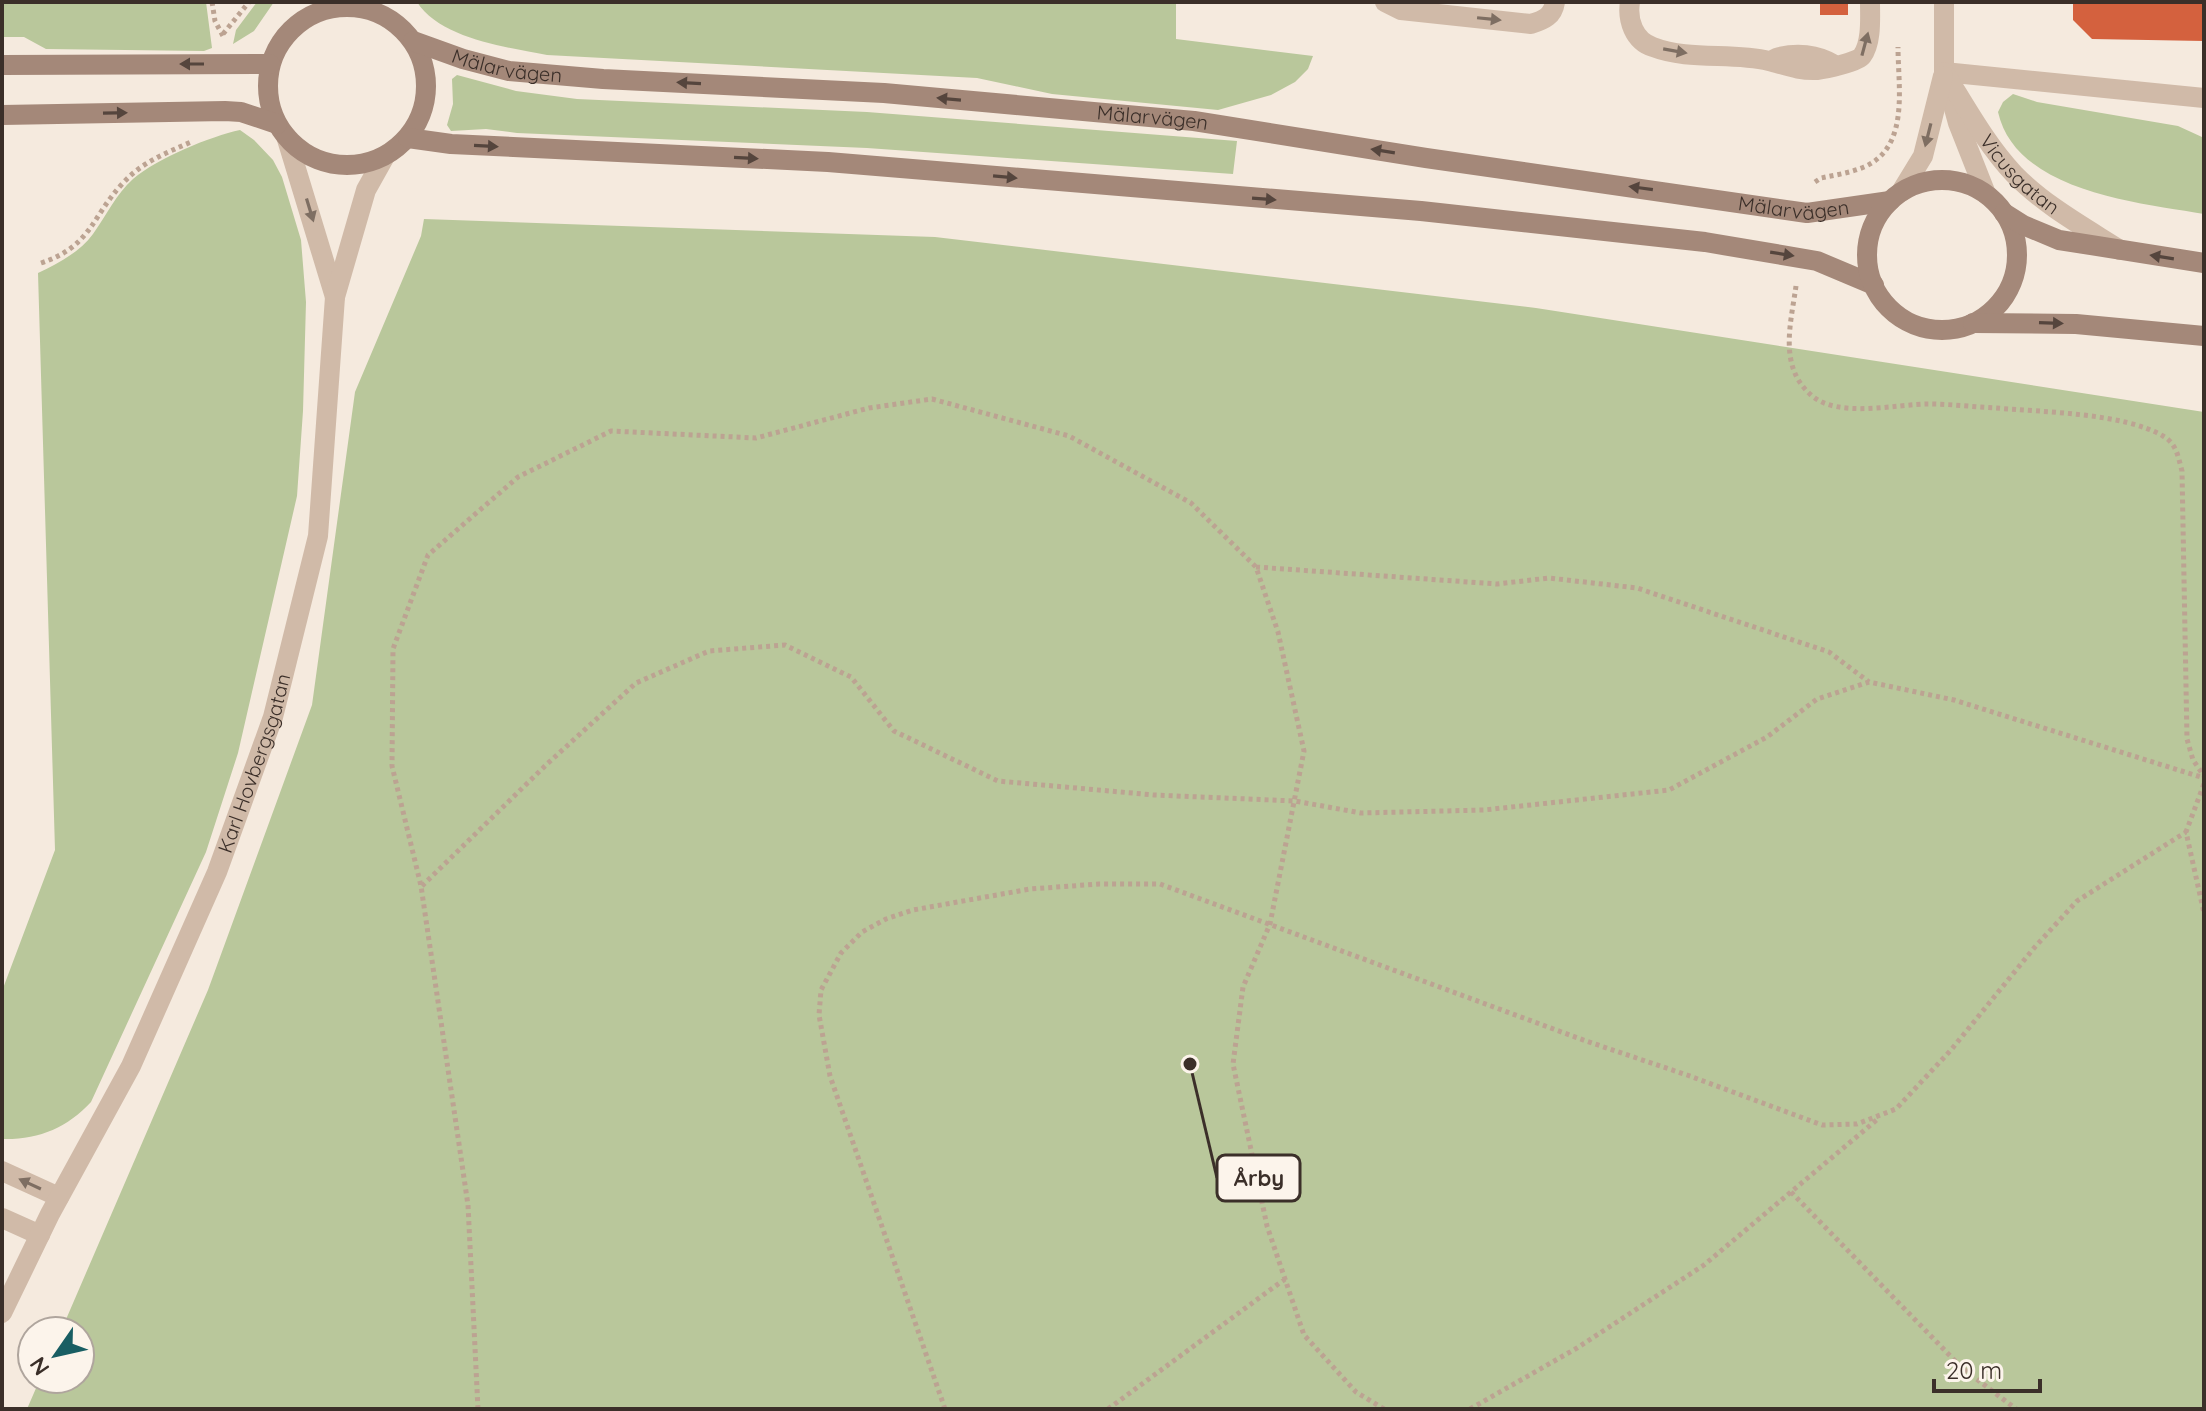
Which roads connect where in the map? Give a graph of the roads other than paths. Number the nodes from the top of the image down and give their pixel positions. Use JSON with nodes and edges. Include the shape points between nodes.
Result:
{"nodes":[{"id":1,"x":392,"y":2,"type":"edge"},
{"id":2,"x":1385,"y":2,"type":"edge"},
{"id":3,"x":1555,"y":2,"type":"edge"},
{"id":4,"x":1630,"y":2,"type":"edge"},
{"id":5,"x":1870,"y":2,"type":"edge"},
{"id":6,"x":1944,"y":2,"type":"edge"},
{"id":7,"x":301,"y":12,"type":"edge"},
{"id":8,"x":407,"y":35,"type":"junction"},
{"id":9,"x":270,"y":64,"type":"junction"},
{"id":10,"x":2,"y":65,"type":"edge"},
{"id":11,"x":1944,"y":72,"type":"junction"},
{"id":12,"x":2204,"y":98,"type":"edge"},
{"id":13,"x":2,"y":115,"type":"edge"},
{"id":14,"x":281,"y":130,"type":"junction"},
{"id":15,"x":408,"y":138,"type":"junction"},
{"id":16,"x":385,"y":156,"type":"junction"},
{"id":17,"x":1986,"y":194,"type":"junction"},
{"id":18,"x":1896,"y":197,"type":"junction"},
{"id":19,"x":2004,"y":213,"type":"junction"},
{"id":20,"x":2120,"y":250,"type":"junction"},
{"id":21,"x":2204,"y":263,"type":"edge"},
{"id":22,"x":1874,"y":285,"type":"junction"},
{"id":23,"x":335,"y":297,"type":"junction"},
{"id":24,"x":1973,"y":323,"type":"junction"},
{"id":25,"x":2204,"y":336,"type":"edge"},
{"id":26,"x":2,"y":1171,"type":"edge"},
{"id":27,"x":59,"y":1197,"type":"junction"},
{"id":28,"x":2,"y":1218,"type":"edge"},
{"id":29,"x":40,"y":1235,"type":"junction"},
{"id":30,"x":2,"y":1313,"type":"edge"}],
"edges":[{"from":1,"to":8,"type":"main road"},
{"from":2,"to":3,"type":"street","one_way":true,"via":[[1401,10],[1531,24],[1544,20]]},
{"from":4,"to":5,"type":"street","one_way":true,"via":[[1633,29],[1651,47],[1819,70],[1861,59],[1867,47]]},
{"from":6,"to":11,"type":"street","name":"Vicusgatan"},
{"from":7,"to":8,"type":"main road","via":[[313,15],[344,7],[375,12]]},
{"from":7,"to":9,"type":"main road"},
{"from":8,"to":15,"type":"main road","via":[[427,81],[423,111]]},
{"from":18,"to":8,"type":"main road","name":"Mälarvägen","one_way":true,"via":[[1807,213],[1194,121],[884,93],[509,71]]},
{"from":9,"to":10,"type":"main road","one_way":true},
{"from":9,"to":14,"type":"main road","via":[[269,101]]},
{"from":11,"to":12,"type":"street"},
{"from":11,"to":17,"type":"street","name":"Vicusgatan"},
{"from":11,"to":18,"type":"street","name":"Vicusgatan","one_way":true,"via":[[1923,156]]},
{"from":11,"to":20,"type":"street","name":"Vicusgatan","via":[[2016,176]]},
{"from":13,"to":14,"type":"main road","one_way":true,"via":[[225,111],[241,112]]},
{"from":14,"to":16,"type":"main road","via":[[296,147],[324,163],[358,165]]},
{"from":14,"to":23,"type":"street","name":"Karl Hovbergsgatan","one_way":true},
{"from":15,"to":16,"type":"main road"},
{"from":15,"to":22,"type":"main road","one_way":true,"via":[[828,162],[1421,211],[1800,257]]},
{"from":16,"to":23,"type":"street","name":"Karl Hovbergsgatan","via":[[366,190]]},
{"from":17,"to":18,"type":"main road","via":[[1950,180],[1924,182]]},
{"from":17,"to":19,"type":"main road"},
{"from":18,"to":22,"type":"main road","via":[[1875,222],[1868,247]]},
{"from":19,"to":20,"type":"main road","via":[[2059,240]]},
{"from":19,"to":24,"type":"main road","via":[[2017,249],[2014,275],[2003,298]]},
{"from":21,"to":20,"type":"main road","one_way":true},
{"from":22,"to":24,"type":"main road","via":[[1888,306],[1921,327],[1948,329]]},
{"from":23,"to":27,"type":"street","name":"Karl Hovbergsgatan","via":[[318,536],[273,717],[217,872],[131,1066]]},
{"from":24,"to":25,"type":"main road","one_way":true,"via":[[2076,324]]},
{"from":27,"to":26,"type":"street","one_way":true},
{"from":27,"to":29,"type":"street","name":"Karl Hovbergsgatan"},
{"from":28,"to":29,"type":"street"},
{"from":29,"to":30,"type":"street","name":"Karl Hovbergsgatan"}]}
